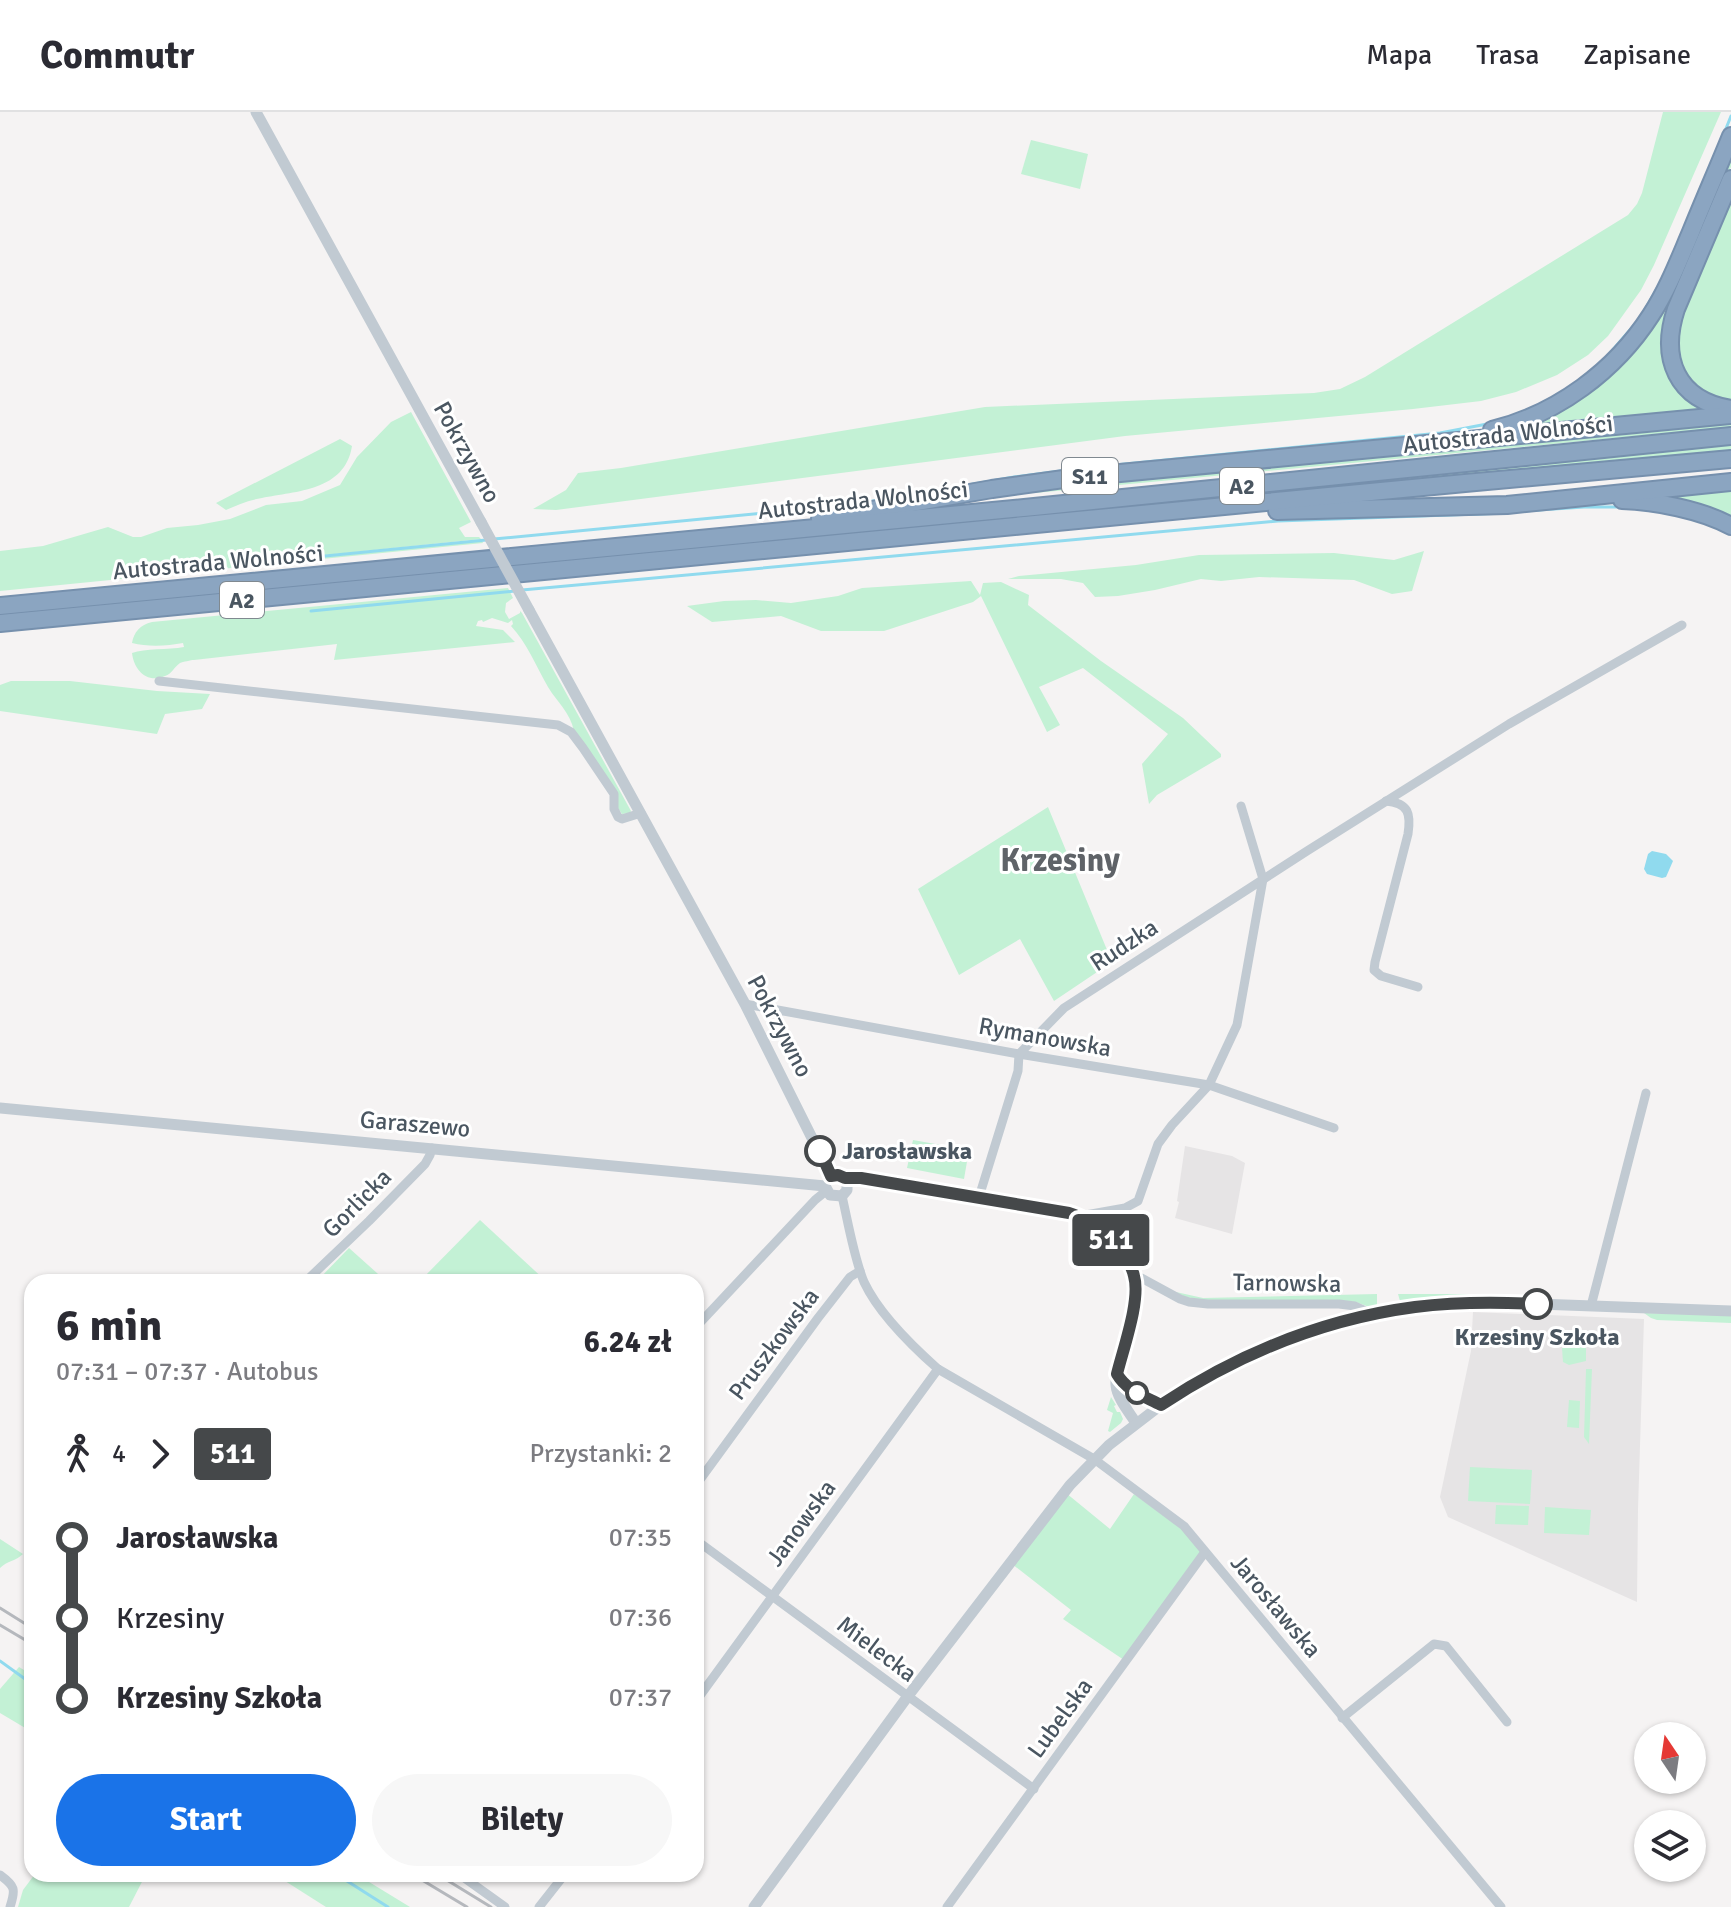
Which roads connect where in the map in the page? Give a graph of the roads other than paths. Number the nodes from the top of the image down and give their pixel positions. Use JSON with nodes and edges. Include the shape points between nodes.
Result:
{"nodes":[{"id":1,"x":256,"y":112,"type":"edge"},
{"id":2,"x":1731,"y":136,"type":"edge"},
{"id":3,"x":1731,"y":179,"type":"edge"},
{"id":4,"x":1731,"y":412,"type":"edge"},
{"id":5,"x":1731,"y":436,"type":"edge"},
{"id":6,"x":1432,"y":443,"type":"junction"},
{"id":7,"x":1731,"y":459,"type":"edge"},
{"id":8,"x":1731,"y":482,"type":"edge"},
{"id":9,"x":1560,"y":500,"type":"junction"},
{"id":10,"x":1187,"y":509,"type":"junction"},
{"id":11,"x":1731,"y":526,"type":"edge"},
{"id":12,"x":752,"y":535,"type":"junction"},
{"id":13,"x":0,"y":606,"type":"edge"},
{"id":14,"x":0,"y":623,"type":"edge"},
{"id":15,"x":1682,"y":625,"type":"dead end"},
{"id":16,"x":159,"y":681,"type":"dead end"},
{"id":17,"x":1386,"y":801,"type":"junction"},
{"id":18,"x":1241,"y":806,"type":"dead end"},
{"id":19,"x":641,"y":813,"type":"junction"},
{"id":20,"x":1263,"y":879,"type":"junction"},
{"id":21,"x":1418,"y":987,"type":"dead end"},
{"id":22,"x":745,"y":1004,"type":"junction"},
{"id":23,"x":1019,"y":1054,"type":"junction"},
{"id":24,"x":1209,"y":1085,"type":"junction"},
{"id":25,"x":1646,"y":1093,"type":"dead end"},
{"id":26,"x":0,"y":1108,"type":"edge"},
{"id":27,"x":1334,"y":1128,"type":"dead end"},
{"id":28,"x":432,"y":1148,"type":"junction"},
{"id":29,"x":845,"y":1178,"type":"junction"},
{"id":30,"x":828,"y":1184,"type":"junction"},
{"id":31,"x":842,"y":1196,"type":"junction"},
{"id":32,"x":979,"y":1197,"type":"junction"},
{"id":33,"x":1080,"y":1216,"type":"junction"},
{"id":34,"x":860,"y":1271,"type":"junction"},
{"id":35,"x":313,"y":1274,"type":"edge"},
{"id":36,"x":1134,"y":1274,"type":"junction"},
{"id":37,"x":1591,"y":1306,"type":"junction"},
{"id":38,"x":1731,"y":1311,"type":"edge"},
{"id":39,"x":1372,"y":1314,"type":"junction"},
{"id":40,"x":704,"y":1318,"type":"edge"},
{"id":41,"x":938,"y":1369,"type":"junction"},
{"id":42,"x":1117,"y":1374,"type":"junction"},
{"id":43,"x":1161,"y":1405,"type":"junction"},
{"id":44,"x":1136,"y":1423,"type":"junction"},
{"id":45,"x":1094,"y":1459,"type":"junction"},
{"id":46,"x":704,"y":1474,"type":"edge"},
{"id":47,"x":704,"y":1546,"type":"edge"},
{"id":48,"x":1205,"y":1552,"type":"junction"},
{"id":49,"x":773,"y":1596,"type":"junction"},
{"id":50,"x":704,"y":1690,"type":"edge"},
{"id":51,"x":908,"y":1696,"type":"junction"},
{"id":52,"x":1342,"y":1718,"type":"junction"},
{"id":53,"x":1507,"y":1722,"type":"dead end"},
{"id":54,"x":1034,"y":1789,"type":"junction"},
{"id":55,"x":0,"y":1875,"type":"edge"},
{"id":56,"x":470,"y":1882,"type":"edge"},
{"id":57,"x":559,"y":1882,"type":"edge"},
{"id":58,"x":10,"y":1907,"type":"edge"},
{"id":59,"x":505,"y":1907,"type":"edge"},
{"id":60,"x":539,"y":1907,"type":"edge"},
{"id":61,"x":754,"y":1907,"type":"edge"},
{"id":62,"x":947,"y":1907,"type":"edge"},
{"id":63,"x":1501,"y":1907,"type":"edge"}],
"edges":[{"from":1,"to":19,"type":"street","name":"Pokrzywno","bridge":true},
{"from":2,"to":6,"type":"highway","via":[[1667,286],[1618,356],[1587,384],[1540,413],[1498,429]]},
{"from":3,"to":4,"type":"highway","via":[[1676,309],[1669,346],[1676,373],[1689,390]]},
{"from":4,"to":6,"type":"highway","number":"S11"},
{"from":5,"to":12,"type":"highway","name":"Autostrada Wolności","number":"A2"},
{"from":6,"to":12,"type":"highway","number":"S11","via":[[1032,483]]},
{"from":7,"to":10,"type":"highway","name":"Autostrada Wolności","number":"A2"},
{"from":8,"to":9,"type":"highway"},
{"from":9,"to":10,"type":"highway","via":[[1430,508]]},
{"from":9,"to":11,"type":"highway","via":[[1648,503]]},
{"from":10,"to":14,"type":"highway","name":"Autostrada Wolności","number":"A2"},
{"from":12,"to":13,"type":"highway","name":"Autostrada Wolności","number":"A2"},
{"from":15,"to":17,"type":"street","name":"Rudzka"},
{"from":16,"to":19,"type":"street","via":[[558,725],[575,737],[614,794],[618,817]]},
{"from":17,"to":20,"type":"street","name":"Rudzka"},
{"from":17,"to":21,"type":"street","via":[[1397,802],[1410,818],[1374,970]]},
{"from":18,"to":20,"type":"street"},
{"from":19,"to":22,"type":"street","name":"Pokrzywno"},
{"from":20,"to":23,"type":"street","name":"Rudzka","via":[[1064,1008]]},
{"from":20,"to":24,"type":"street","via":[[1237,1025]]},
{"from":22,"to":23,"type":"street","name":"Rymanowska"},
{"from":22,"to":30,"type":"street","name":"Pokrzywno"},
{"from":23,"to":24,"type":"street","name":"Rymanowska"},
{"from":23,"to":32,"type":"street"},
{"from":24,"to":27,"type":"street","name":"Rymanowska"},
{"from":24,"to":33,"type":"street","via":[[1158,1144],[1138,1201]]},
{"from":25,"to":37,"type":"street"},
{"from":26,"to":28,"type":"street","name":"Garaszewo"},
{"from":28,"to":30,"type":"street","name":"Garaszewo"},
{"from":28,"to":35,"type":"street","name":"Gorlicka","via":[[425,1164]]},
{"from":29,"to":30,"type":"street","via":[[838,1175]]},
{"from":29,"to":31,"type":"street","via":[[848,1186]]},
{"from":29,"to":32,"type":"street"},
{"from":30,"to":31,"type":"street","via":[[834,1197]]},
{"from":30,"to":40,"type":"street"},
{"from":31,"to":34,"type":"street","name":"Jarosławska"},
{"from":32,"to":33,"type":"street"},
{"from":33,"to":36,"type":"street","via":[[1115,1243]]},
{"from":34,"to":41,"type":"street","name":"Jarosławska","via":[[884,1312]]},
{"from":34,"to":46,"type":"street","name":"Pruszkowska","via":[[818,1318]]},
{"from":36,"to":39,"type":"street","name":"Tarnowska","via":[[1189,1302],[1339,1304]]},
{"from":36,"to":42,"type":"street","via":[[1134,1306]]},
{"from":37,"to":38,"type":"street","name":"Tarnowska"},
{"from":37,"to":39,"type":"street","name":"Tarnowska","via":[[1486,1303]]},
{"from":39,"to":43,"type":"street","via":[[1266,1348]]},
{"from":41,"to":45,"type":"street","name":"Jarosławska"},
{"from":41,"to":49,"type":"street","name":"Janowska"},
{"from":42,"to":43,"type":"street","via":[[1129,1388]]},
{"from":42,"to":44,"type":"street","via":[[1117,1389]]},
{"from":43,"to":44,"type":"street"},
{"from":44,"to":45,"type":"street"},
{"from":45,"to":48,"type":"street","name":"Jarosławska","via":[[1184,1526]]},
{"from":45,"to":51,"type":"street"},
{"from":47,"to":49,"type":"street","name":"Mielecka"},
{"from":48,"to":52,"type":"street","name":"Jarosławska"},
{"from":48,"to":54,"type":"street","name":"Lubelska"},
{"from":49,"to":50,"type":"street","name":"Janowska"},
{"from":49,"to":51,"type":"street","name":"Mielecka"},
{"from":51,"to":54,"type":"street","name":"Mielecka"},
{"from":51,"to":61,"type":"street"},
{"from":52,"to":53,"type":"street","via":[[1434,1644],[1446,1646]]},
{"from":52,"to":63,"type":"street","name":"Jarosławska"},
{"from":54,"to":62,"type":"street","name":"Lubelska"},
{"from":55,"to":58,"type":"street","via":[[12,1884]]},
{"from":56,"to":59,"type":"street"},
{"from":57,"to":60,"type":"street"}]}
